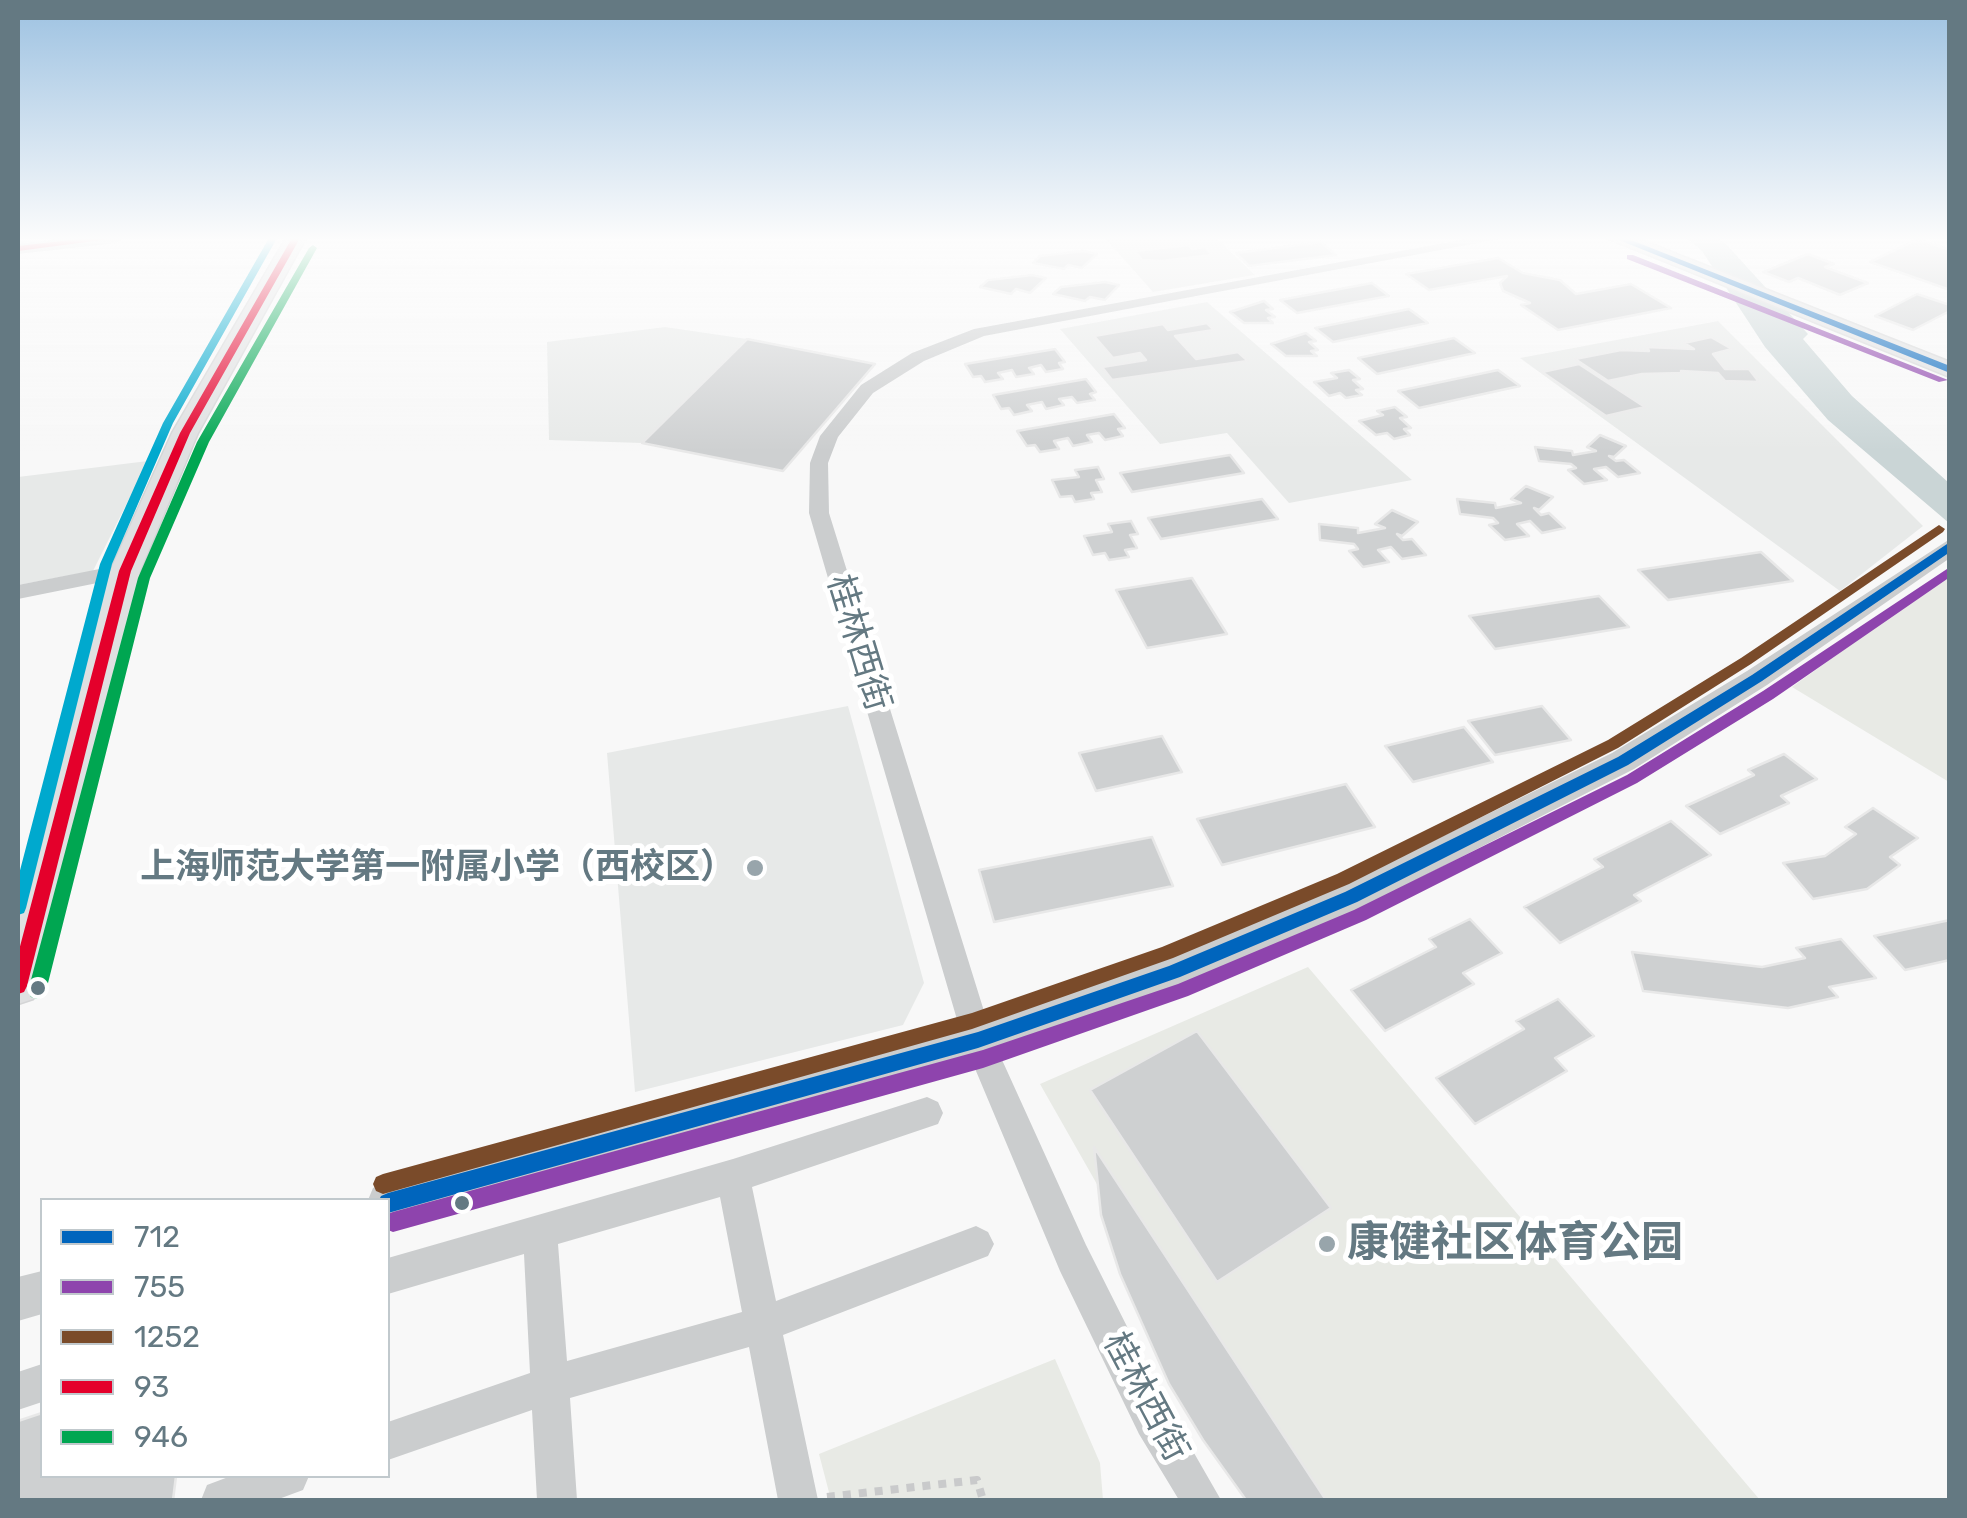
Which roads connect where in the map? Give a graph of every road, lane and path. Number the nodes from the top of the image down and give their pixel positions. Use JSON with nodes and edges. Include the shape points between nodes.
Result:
{"nodes":[{"id":1,"x":256,"y":309,"type":"edge"},
{"id":2,"x":1107,"y":309,"type":"edge"},
{"id":3,"x":1806,"y":309,"type":"edge"},
{"id":4,"x":1809,"y":310,"type":"junction"},
{"id":5,"x":1950,"y":360,"type":"edge"},
{"id":6,"x":1950,"y":370,"type":"edge"},
{"id":7,"x":1950,"y":546,"type":"edge"},
{"id":8,"x":125,"y":572,"type":"junction"},
{"id":9,"x":18,"y":592,"type":"edge"},
{"id":10,"x":18,"y":986,"type":"edge"},
{"id":11,"x":978,"y":1040,"type":"junction"},
{"id":12,"x":927,"y":1112,"type":"dead end"},
{"id":13,"x":733,"y":1176,"type":"junction"},
{"id":14,"x":390,"y":1202,"type":"edge"},
{"id":15,"x":540,"y":1229,"type":"junction"},
{"id":16,"x":976,"y":1244,"type":"dead end"},
{"id":17,"x":390,"y":1275,"type":"edge"},
{"id":18,"x":763,"y":1324,"type":"junction"},
{"id":19,"x":550,"y":1385,"type":"junction"},
{"id":20,"x":390,"y":1441,"type":"edge"},
{"id":21,"x":281,"y":1478,"type":"edge"},
{"id":22,"x":222,"y":1492,"type":"edge"},
{"id":23,"x":808,"y":1499,"type":"edge"},
{"id":24,"x":558,"y":1500,"type":"edge"},
{"id":25,"x":983,"y":1500,"type":"edge"},
{"id":26,"x":1201,"y":1500,"type":"edge"}],
"edges":[{"from":1,"to":8,"type":"main road","via":[[192,420]]},
{"from":2,"to":11,"type":"street","name":"桂林西街","via":[[980,332],[891,372],[867,389],[829,436],[819,463],[818,514]]},
{"from":3,"to":4,"type":"main road"},
{"from":4,"to":5,"type":"main road"},
{"from":4,"to":6,"type":"main road"},
{"from":7,"to":11,"type":"street","via":[[1695,718],[1542,802],[1333,905],[1174,972]]},
{"from":8,"to":9,"type":"street"},
{"from":8,"to":10,"type":"main road"},
{"from":11,"to":14,"type":"street"},
{"from":11,"to":26,"type":"street","name":"桂林西街","via":[[1073,1258],[1153,1420]]},
{"from":12,"to":13,"type":"street"},
{"from":13,"to":15,"type":"street"},
{"from":13,"to":18,"type":"street"},
{"from":15,"to":17,"type":"street"},
{"from":15,"to":19,"type":"street"},
{"from":16,"to":18,"type":"street"},
{"from":18,"to":19,"type":"street"},
{"from":18,"to":23,"type":"street"},
{"from":19,"to":20,"type":"street"},
{"from":19,"to":24,"type":"street"},
{"from":21,"to":22,"type":"street"},
{"from":23,"to":25,"type":"path","via":[[977,1480]]}]}
